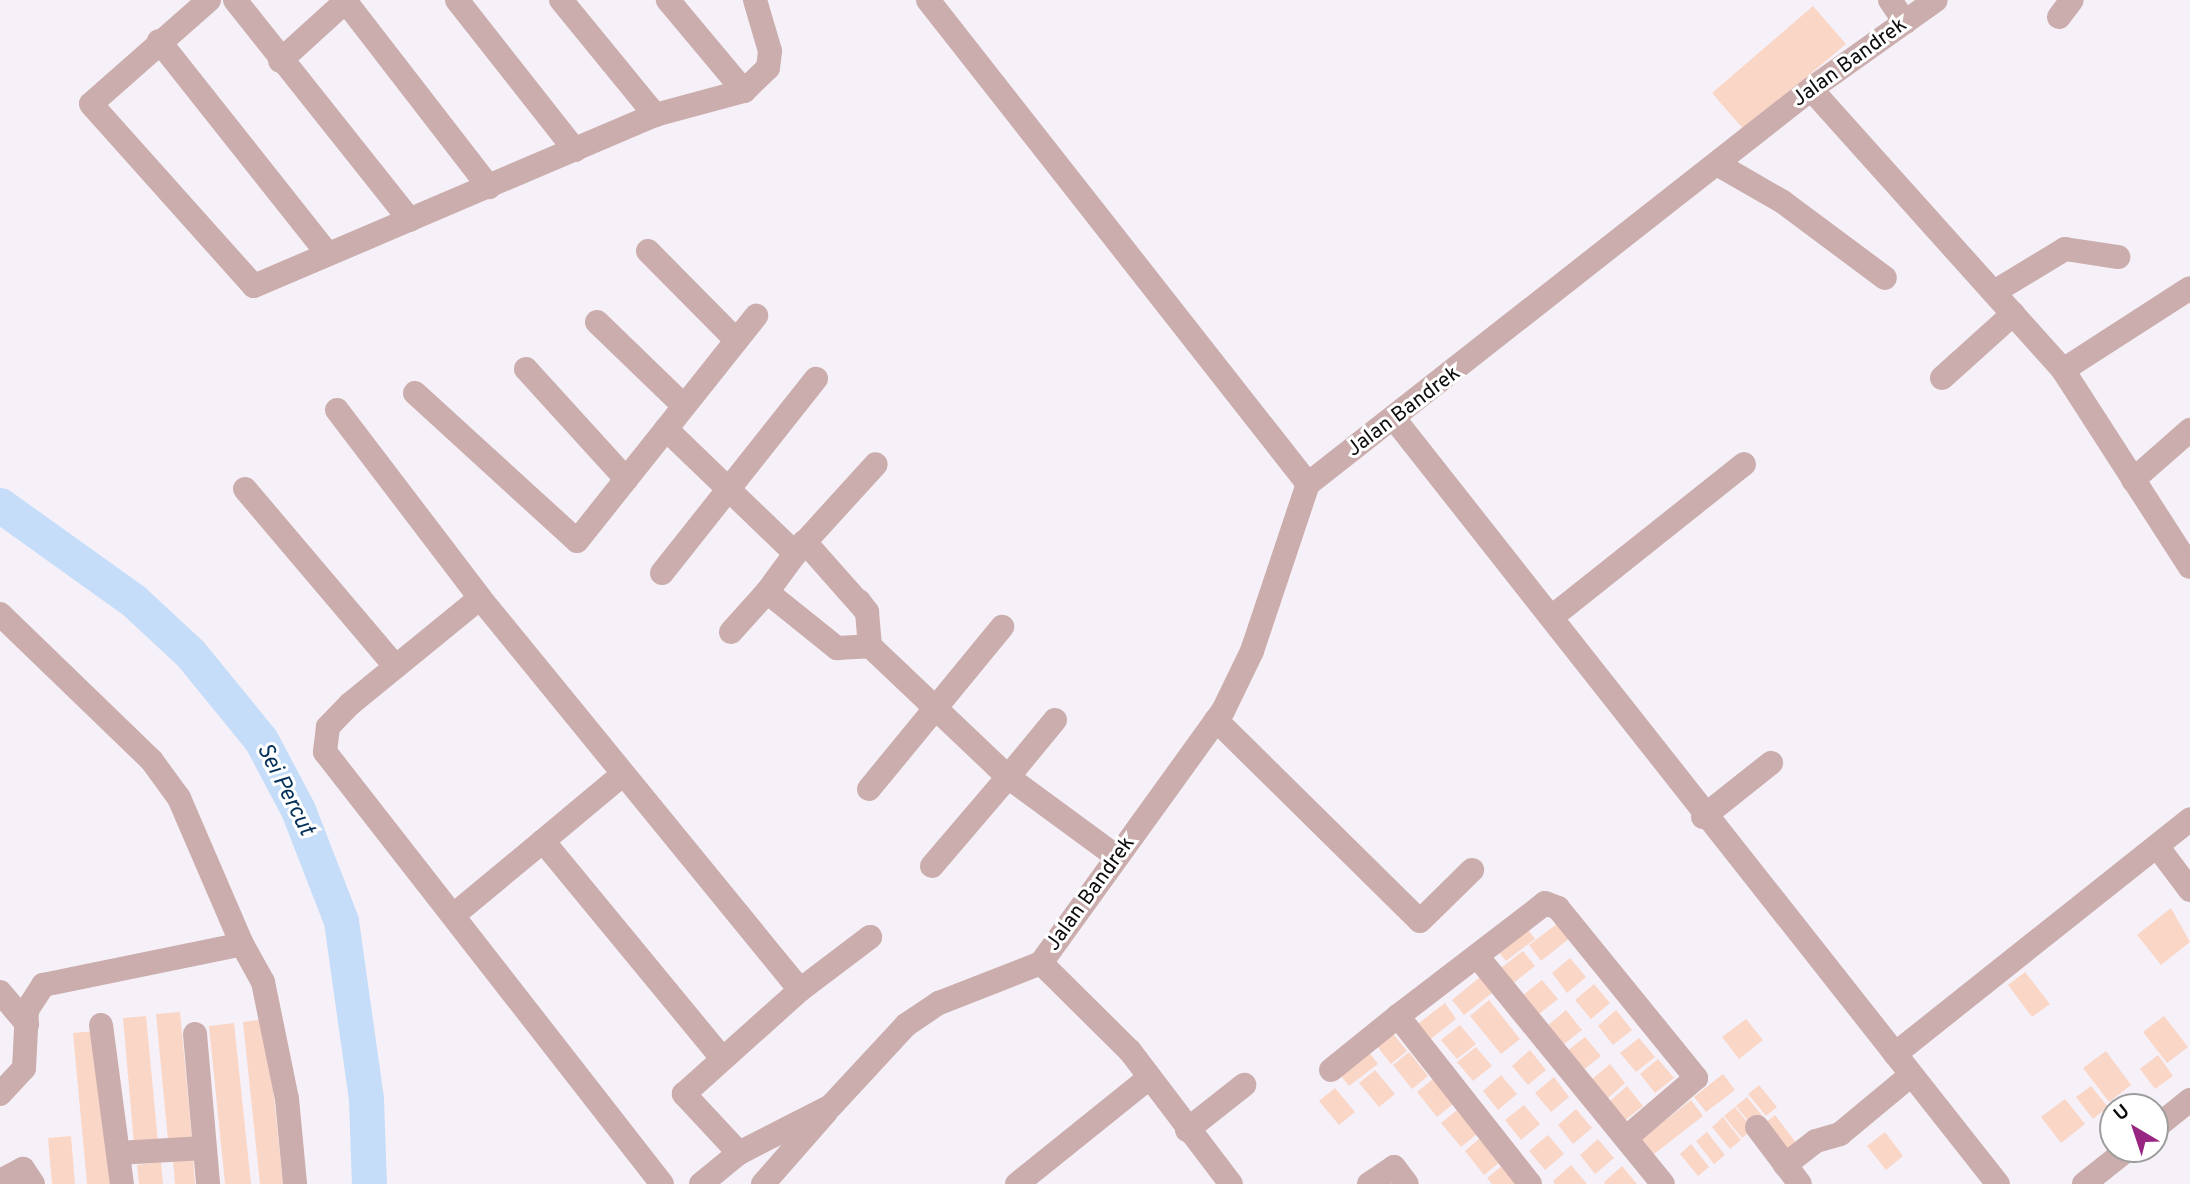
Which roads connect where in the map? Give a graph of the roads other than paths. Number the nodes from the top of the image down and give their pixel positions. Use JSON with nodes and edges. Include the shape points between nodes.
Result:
{"nodes":[{"id":1,"x":209,"y":0,"type":"edge"},
{"id":2,"x":235,"y":0,"type":"edge"},
{"id":3,"x":457,"y":0,"type":"edge"},
{"id":4,"x":561,"y":0,"type":"edge"},
{"id":5,"x":668,"y":0,"type":"edge"},
{"id":6,"x":755,"y":0,"type":"edge"},
{"id":7,"x":928,"y":0,"type":"edge"},
{"id":8,"x":1890,"y":0,"type":"edge"},
{"id":9,"x":1936,"y":0,"type":"edge"},
{"id":10,"x":346,"y":1,"type":"edge"},
{"id":11,"x":1905,"y":22,"type":"junction"},
{"id":12,"x":159,"y":41,"type":"junction"},
{"id":13,"x":280,"y":61,"type":"junction"},
{"id":14,"x":1811,"y":89,"type":"junction"},
{"id":15,"x":744,"y":91,"type":"junction"},
{"id":16,"x":655,"y":115,"type":"junction"},
{"id":17,"x":575,"y":150,"type":"junction"},
{"id":18,"x":1717,"y":164,"type":"junction"},
{"id":19,"x":489,"y":187,"type":"junction"},
{"id":20,"x":410,"y":220,"type":"junction"},
{"id":21,"x":648,"y":251,"type":"dead end"},
{"id":22,"x":327,"y":253,"type":"junction"},
{"id":23,"x":2118,"y":257,"type":"dead end"},
{"id":24,"x":1885,"y":278,"type":"dead end"},
{"id":25,"x":2190,"y":288,"type":"edge"},
{"id":26,"x":1994,"y":292,"type":"junction"},
{"id":27,"x":2013,"y":314,"type":"junction"},
{"id":28,"x":756,"y":316,"type":"dead end"},
{"id":29,"x":597,"y":322,"type":"dead end"},
{"id":30,"x":736,"y":340,"type":"junction"},
{"id":31,"x":526,"y":369,"type":"dead end"},
{"id":32,"x":2063,"y":370,"type":"junction"},
{"id":33,"x":1942,"y":378,"type":"dead end"},
{"id":34,"x":817,"y":379,"type":"dead end"},
{"id":35,"x":415,"y":393,"type":"dead end"},
{"id":36,"x":684,"y":406,"type":"junction"},
{"id":37,"x":337,"y":410,"type":"dead end"},
{"id":38,"x":1396,"y":421,"type":"junction"},
{"id":39,"x":666,"y":429,"type":"junction"},
{"id":40,"x":2190,"y":430,"type":"edge"},
{"id":41,"x":876,"y":464,"type":"dead end"},
{"id":42,"x":1744,"y":464,"type":"dead end"},
{"id":43,"x":626,"y":479,"type":"junction"},
{"id":44,"x":2133,"y":480,"type":"junction"},
{"id":45,"x":1308,"y":484,"type":"junction"},
{"id":46,"x":245,"y":489,"type":"dead end"},
{"id":47,"x":730,"y":491,"type":"junction"},
{"id":48,"x":800,"y":548,"type":"junction"},
{"id":49,"x":2190,"y":566,"type":"edge"},
{"id":50,"x":662,"y":573,"type":"dead end"},
{"id":51,"x":767,"y":592,"type":"junction"},
{"id":52,"x":480,"y":598,"type":"junction"},
{"id":53,"x":1553,"y":616,"type":"junction"},
{"id":54,"x":1002,"y":627,"type":"dead end"},
{"id":55,"x":5,"y":629,"type":"edge"},
{"id":56,"x":731,"y":632,"type":"dead end"},
{"id":57,"x":870,"y":646,"type":"junction"},
{"id":58,"x":396,"y":667,"type":"junction"},
{"id":59,"x":936,"y":706,"type":"junction"},
{"id":60,"x":1055,"y":720,"type":"dead end"},
{"id":61,"x":1216,"y":720,"type":"junction"},
{"id":62,"x":1771,"y":763,"type":"dead end"},
{"id":63,"x":622,"y":775,"type":"junction"},
{"id":64,"x":1008,"y":778,"type":"junction"},
{"id":65,"x":869,"y":789,"type":"dead end"},
{"id":66,"x":1703,"y":817,"type":"junction"},
{"id":67,"x":2190,"y":819,"type":"edge"},
{"id":68,"x":543,"y":841,"type":"junction"},
{"id":69,"x":2157,"y":846,"type":"junction"},
{"id":70,"x":1117,"y":857,"type":"junction"},
{"id":71,"x":932,"y":866,"type":"dead end"},
{"id":72,"x":1472,"y":870,"type":"dead end"},
{"id":73,"x":2190,"y":890,"type":"edge"},
{"id":74,"x":455,"y":914,"type":"junction"},
{"id":75,"x":870,"y":937,"type":"dead end"},
{"id":76,"x":242,"y":944,"type":"junction"},
{"id":77,"x":1477,"y":956,"type":"junction"},
{"id":78,"x":1041,"y":963,"type":"junction"},
{"id":79,"x":800,"y":990,"type":"junction"},
{"id":80,"x":0,"y":992,"type":"edge"},
{"id":81,"x":1398,"y":1016,"type":"junction"},
{"id":82,"x":27,"y":1024,"type":"junction"},
{"id":83,"x":101,"y":1025,"type":"dead end"},
{"id":84,"x":195,"y":1034,"type":"dead end"},
{"id":85,"x":1895,"y":1054,"type":"junction"},
{"id":86,"x":722,"y":1058,"type":"junction"},
{"id":87,"x":1331,"y":1070,"type":"dead end"},
{"id":88,"x":1912,"y":1075,"type":"junction"},
{"id":89,"x":1149,"y":1078,"type":"junction"},
{"id":90,"x":1244,"y":1085,"type":"dead end"},
{"id":91,"x":0,"y":1094,"type":"edge"},
{"id":92,"x":2190,"y":1100,"type":"edge"},
{"id":93,"x":831,"y":1106,"type":"junction"},
{"id":94,"x":2169,"y":1117,"type":"edge"},
{"id":95,"x":1757,"y":1127,"type":"dead end"},
{"id":96,"x":1187,"y":1130,"type":"junction"},
{"id":97,"x":1626,"y":1138,"type":"junction"},
{"id":98,"x":204,"y":1148,"type":"junction"},
{"id":99,"x":118,"y":1153,"type":"junction"},
{"id":100,"x":738,"y":1153,"type":"junction"},
{"id":101,"x":2110,"y":1163,"type":"edge"},
{"id":102,"x":1793,"y":1174,"type":"edge"},
{"id":103,"x":0,"y":1181,"type":"edge"},
{"id":104,"x":33,"y":1184,"type":"edge"},
{"id":105,"x":122,"y":1184,"type":"edge"},
{"id":106,"x":208,"y":1184,"type":"edge"},
{"id":107,"x":295,"y":1184,"type":"edge"},
{"id":108,"x":662,"y":1184,"type":"edge"},
{"id":109,"x":701,"y":1184,"type":"edge"},
{"id":110,"x":763,"y":1184,"type":"edge"},
{"id":111,"x":1017,"y":1184,"type":"edge"},
{"id":112,"x":1231,"y":1184,"type":"edge"},
{"id":113,"x":1369,"y":1184,"type":"edge"},
{"id":114,"x":1407,"y":1184,"type":"edge"},
{"id":115,"x":1530,"y":1184,"type":"edge"},
{"id":116,"x":1662,"y":1184,"type":"edge"},
{"id":117,"x":1997,"y":1184,"type":"edge"},
{"id":118,"x":2084,"y":1184,"type":"edge"}],
"edges":[{"from":1,"to":12,"type":"street"},
{"from":2,"to":13,"type":"street"},
{"from":3,"to":17,"type":"street"},
{"from":4,"to":16,"type":"street"},
{"from":5,"to":15,"type":"street"},
{"from":6,"to":15,"type":"street","via":[[770,51],[768,68]]},
{"from":7,"to":45,"type":"street"},
{"from":8,"to":11,"type":"street"},
{"from":9,"to":11,"type":"street","name":"Jalan Bandrek"},
{"from":10,"to":13,"type":"street"},
{"from":10,"to":19,"type":"street"},
{"from":11,"to":14,"type":"street","name":"Jalan Bandrek"},
{"from":12,"to":22,"type":"street"},
{"from":12,"to":22,"type":"street","via":[[94,95],[96,114],[254,286]]},
{"from":13,"to":20,"type":"street"},
{"from":14,"to":18,"type":"street","name":"Jalan Bandrek"},
{"from":14,"to":26,"type":"street"},
{"from":15,"to":16,"type":"street","via":[[728,100]]},
{"from":16,"to":17,"type":"street"},
{"from":17,"to":19,"type":"street"},
{"from":18,"to":24,"type":"street","via":[[1783,202]]},
{"from":18,"to":38,"type":"street","name":"Jalan Bandrek"},
{"from":19,"to":20,"type":"street"},
{"from":20,"to":22,"type":"street"},
{"from":21,"to":30,"type":"street"},
{"from":23,"to":26,"type":"street","via":[[2065,249]]},
{"from":25,"to":32,"type":"street"},
{"from":26,"to":27,"type":"street"},
{"from":27,"to":32,"type":"street"},
{"from":27,"to":33,"type":"street"},
{"from":28,"to":30,"type":"street"},
{"from":29,"to":36,"type":"street"},
{"from":30,"to":36,"type":"street"},
{"from":31,"to":43,"type":"street"},
{"from":32,"to":44,"type":"street"},
{"from":34,"to":47,"type":"street"},
{"from":35,"to":43,"type":"street","via":[[577,541]]},
{"from":36,"to":39,"type":"street"},
{"from":37,"to":52,"type":"street"},
{"from":38,"to":45,"type":"street","name":"Jalan Bandrek"},
{"from":38,"to":53,"type":"street"},
{"from":39,"to":43,"type":"street"},
{"from":39,"to":47,"type":"street"},
{"from":40,"to":44,"type":"street"},
{"from":41,"to":48,"type":"street"},
{"from":42,"to":53,"type":"street"},
{"from":44,"to":49,"type":"street"},
{"from":45,"to":61,"type":"street","name":"Jalan Bandrek","via":[[1252,651]]},
{"from":46,"to":58,"type":"street"},
{"from":47,"to":48,"type":"street"},
{"from":47,"to":50,"type":"street"},
{"from":48,"to":51,"type":"street"},
{"from":48,"to":57,"type":"street","via":[[863,606]]},
{"from":51,"to":56,"type":"street"},
{"from":51,"to":57,"type":"street","via":[[837,648]]},
{"from":52,"to":58,"type":"street"},
{"from":52,"to":63,"type":"street"},
{"from":53,"to":66,"type":"street"},
{"from":54,"to":59,"type":"street"},
{"from":55,"to":76,"type":"street","via":[[166,779]]},
{"from":57,"to":59,"type":"street"},
{"from":58,"to":74,"type":"street","via":[[328,727],[325,752]]},
{"from":59,"to":64,"type":"street"},
{"from":59,"to":65,"type":"street"},
{"from":60,"to":64,"type":"street"},
{"from":61,"to":70,"type":"street","name":"Jalan Bandrek"},
{"from":61,"to":72,"type":"street","via":[[1420,920]]},
{"from":62,"to":66,"type":"street"},
{"from":63,"to":68,"type":"street"},
{"from":63,"to":79,"type":"street"},
{"from":64,"to":70,"type":"street"},
{"from":64,"to":71,"type":"street"},
{"from":66,"to":85,"type":"street"},
{"from":67,"to":69,"type":"street"},
{"from":68,"to":74,"type":"street"},
{"from":68,"to":86,"type":"street"},
{"from":69,"to":73,"type":"street"},
{"from":69,"to":85,"type":"street"},
{"from":70,"to":78,"type":"street","name":"Jalan Bandrek"},
{"from":74,"to":108,"type":"street"},
{"from":75,"to":79,"type":"street"},
{"from":76,"to":82,"type":"street","via":[[43,985],[31,995]]},
{"from":76,"to":107,"type":"street","via":[[263,982],[287,1099]]},
{"from":77,"to":81,"type":"street"},
{"from":77,"to":97,"type":"street"},
{"from":77,"to":97,"type":"street","via":[[1551,902],[1693,1073],[1691,1083]]},
{"from":78,"to":89,"type":"street"},
{"from":78,"to":93,"type":"street","via":[[939,1003],[906,1025]]},
{"from":79,"to":86,"type":"street"},
{"from":80,"to":82,"type":"street"},
{"from":81,"to":87,"type":"street"},
{"from":81,"to":115,"type":"street"},
{"from":82,"to":91,"type":"street","via":[[24,1068]]},
{"from":83,"to":99,"type":"street"},
{"from":84,"to":98,"type":"street"},
{"from":85,"to":88,"type":"street"},
{"from":86,"to":100,"type":"street","via":[[684,1094]]},
{"from":88,"to":102,"type":"street","via":[[1840,1133],[1816,1141]]},
{"from":88,"to":117,"type":"street"},
{"from":89,"to":96,"type":"street"},
{"from":89,"to":111,"type":"street"},
{"from":90,"to":96,"type":"street"},
{"from":92,"to":94,"type":"street"},
{"from":93,"to":100,"type":"street"},
{"from":93,"to":110,"type":"street"},
{"from":95,"to":102,"type":"street"},
{"from":96,"to":112,"type":"street"},
{"from":97,"to":116,"type":"street"},
{"from":98,"to":99,"type":"street"},
{"from":98,"to":106,"type":"street"},
{"from":99,"to":105,"type":"street"},
{"from":100,"to":109,"type":"street"},
{"from":101,"to":118,"type":"street"},
{"from":103,"to":104,"type":"street","via":[[23,1170]]},
{"from":113,"to":114,"type":"street","via":[[1394,1167]]}]}
